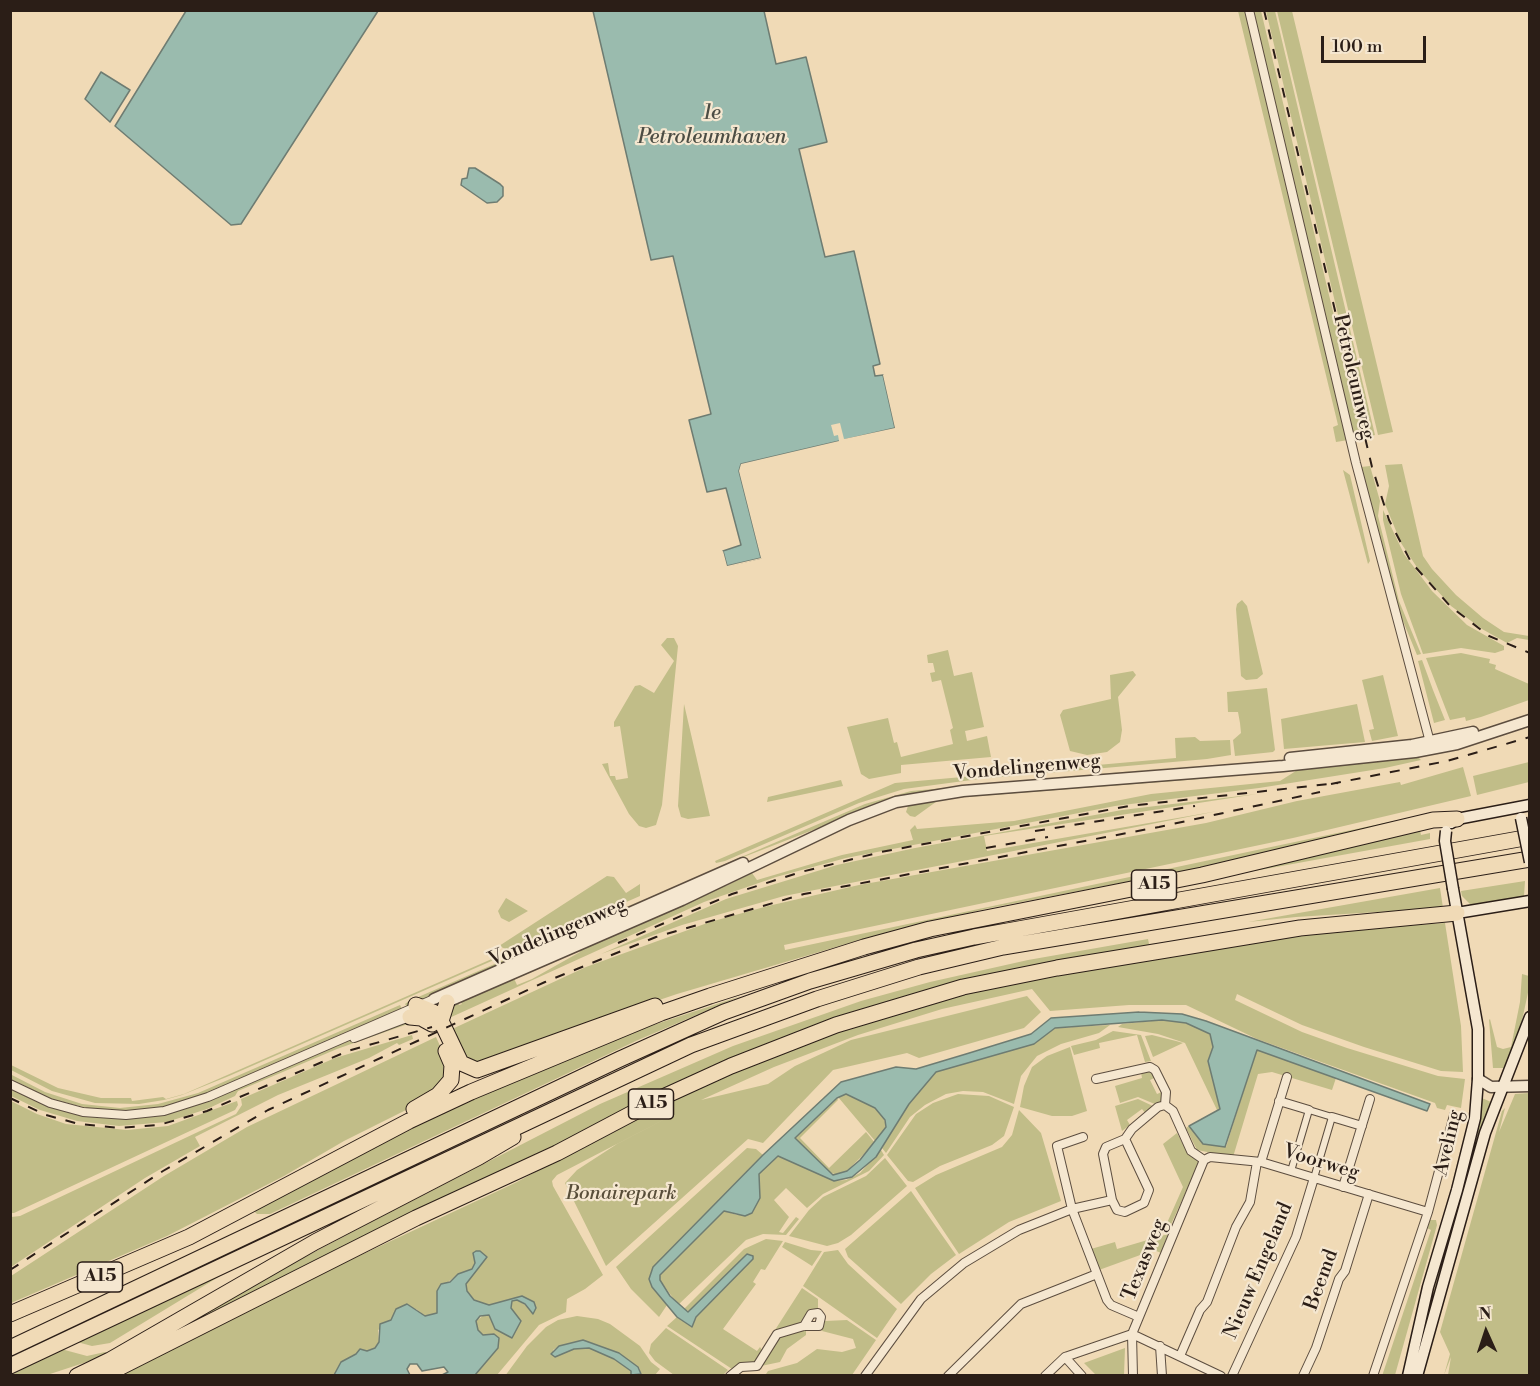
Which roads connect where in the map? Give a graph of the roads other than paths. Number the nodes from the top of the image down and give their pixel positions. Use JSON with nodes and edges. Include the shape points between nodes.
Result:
{"nodes":[{"id":1,"x":1249,"y":10,"type":"edge"},
{"id":2,"x":1530,"y":714,"type":"edge"},
{"id":3,"x":1530,"y":720,"type":"edge"},
{"id":4,"x":1431,"y":745,"type":"junction"},
{"id":5,"x":1530,"y":804,"type":"edge"},
{"id":6,"x":1512,"y":808,"type":"junction"},
{"id":7,"x":1457,"y":819,"type":"junction"},
{"id":8,"x":1530,"y":837,"type":"edge"},
{"id":9,"x":1530,"y":861,"type":"edge"},
{"id":10,"x":1530,"y":901,"type":"edge"},
{"id":11,"x":1457,"y":913,"type":"junction"},
{"id":12,"x":786,"y":972,"type":"junction"},
{"id":13,"x":810,"y":981,"type":"junction"},
{"id":14,"x":430,"y":1011,"type":"junction"},
{"id":15,"x":1530,"y":1017,"type":"edge"},
{"id":16,"x":596,"y":1040,"type":"junction"},
{"id":17,"x":336,"y":1042,"type":"junction"},
{"id":18,"x":1287,"y":1077,"type":"dead end"},
{"id":19,"x":1096,"y":1079,"type":"dead end"},
{"id":20,"x":1478,"y":1079,"type":"junction"},
{"id":21,"x":10,"y":1084,"type":"edge"},
{"id":22,"x":1530,"y":1086,"type":"edge"},
{"id":23,"x":1502,"y":1087,"type":"junction"},
{"id":24,"x":577,"y":1098,"type":"junction"},
{"id":25,"x":1370,"y":1100,"type":"dead end"},
{"id":26,"x":1279,"y":1101,"type":"junction"},
{"id":27,"x":1165,"y":1105,"type":"junction"},
{"id":28,"x":1309,"y":1110,"type":"junction"},
{"id":29,"x":1454,"y":1115,"type":"dead end"},
{"id":30,"x":1332,"y":1117,"type":"junction"},
{"id":31,"x":1362,"y":1126,"type":"junction"},
{"id":32,"x":375,"y":1135,"type":"junction"},
{"id":33,"x":1083,"y":1137,"type":"dead end"},
{"id":34,"x":1125,"y":1139,"type":"junction"},
{"id":35,"x":1204,"y":1160,"type":"junction"},
{"id":36,"x":1259,"y":1162,"type":"junction"},
{"id":37,"x":1291,"y":1171,"type":"junction"},
{"id":38,"x":1314,"y":1178,"type":"junction"},
{"id":39,"x":1343,"y":1187,"type":"junction"},
{"id":40,"x":1369,"y":1194,"type":"junction"},
{"id":41,"x":1112,"y":1200,"type":"junction"},
{"id":42,"x":1072,"y":1209,"type":"junction"},
{"id":43,"x":1428,"y":1212,"type":"junction"},
{"id":44,"x":1097,"y":1274,"type":"junction"},
{"id":45,"x":10,"y":1314,"type":"edge"},
{"id":46,"x":1139,"y":1317,"type":"junction"},
{"id":47,"x":804,"y":1326,"type":"dead end"},
{"id":48,"x":1132,"y":1334,"type":"junction"},
{"id":49,"x":1160,"y":1346,"type":"junction"},
{"id":50,"x":10,"y":1348,"type":"edge"},
{"id":51,"x":1180,"y":1356,"type":"junction"},
{"id":52,"x":1065,"y":1357,"type":"junction"},
{"id":53,"x":10,"y":1366,"type":"edge"},
{"id":54,"x":77,"y":1376,"type":"edge"},
{"id":55,"x":104,"y":1376,"type":"edge"},
{"id":56,"x":729,"y":1376,"type":"edge"},
{"id":57,"x":865,"y":1376,"type":"edge"},
{"id":58,"x":948,"y":1376,"type":"edge"},
{"id":59,"x":1045,"y":1376,"type":"edge"},
{"id":60,"x":1082,"y":1376,"type":"edge"},
{"id":61,"x":1133,"y":1376,"type":"edge"},
{"id":62,"x":1162,"y":1376,"type":"edge"},
{"id":63,"x":1221,"y":1376,"type":"edge"},
{"id":64,"x":1232,"y":1376,"type":"edge"},
{"id":65,"x":1303,"y":1376,"type":"edge"},
{"id":66,"x":1374,"y":1376,"type":"edge"},
{"id":67,"x":1408,"y":1376,"type":"edge"},
{"id":68,"x":1417,"y":1376,"type":"edge"}],
"edges":[{"from":1,"to":4,"type":"street","name":"Petroleumweg","via":[[1356,463]]},
{"from":2,"to":4,"type":"street","name":"Vondelingenweg"},
{"from":3,"to":4,"type":"street","name":"Vondelingenweg"},
{"from":4,"to":14,"type":"street","name":"Vondelingenweg","via":[[1294,765],[913,798],[872,810],[651,902]]},
{"from":5,"to":6,"type":"street"},
{"from":6,"to":7,"type":"street"},
{"from":6,"to":9,"type":"street","bridge":true,"via":[[1521,818]]},
{"from":7,"to":11,"type":"street","name":"Aveling","bridge":true,"via":[[1446,831],[1445,841]]},
{"from":7,"to":12,"type":"highway","number":"A15","via":[[1441,818],[1202,875],[941,927]]},
{"from":8,"to":13,"type":"highway","number":"A15","via":[[974,937]]},
{"from":9,"to":24,"type":"highway","number":"A15","via":[[1003,947],[930,965],[817,999],[691,1045]]},
{"from":10,"to":11,"type":"street"},
{"from":11,"to":20,"type":"street","name":"Aveling","via":[[1478,1029]]},
{"from":11,"to":55,"type":"highway","number":"A15","via":[[1319,926],[1066,966],[963,987],[836,1025],[663,1097]]},
{"from":12,"to":14,"type":"highway","number":"A15","via":[[707,989],[609,1021],[483,1070],[471,1070],[461,1063]]},
{"from":12,"to":16,"type":"highway","number":"A15","via":[[661,1013]]},
{"from":13,"to":16,"type":"highway","number":"A15","via":[[778,982]]},
{"from":13,"to":50,"type":"highway","number":"A15","via":[[724,1012],[620,1059]]},
{"from":14,"to":17,"type":"street","name":"Vondelingenweg"},
{"from":14,"to":17,"type":"street","name":"Vondelingenweg"},
{"from":14,"to":32,"type":"highway","number":"A15","via":[[452,1065],[452,1080],[438,1095]]},
{"from":15,"to":23,"type":"street","name":"Aveling"},
{"from":16,"to":32,"type":"highway","number":"A15"},
{"from":17,"to":21,"type":"street","name":"Vondelingenweg","via":[[196,1102],[151,1113],[83,1112]]},
{"from":18,"to":26,"type":"street"},
{"from":19,"to":27,"type":"street","via":[[1152,1068],[1166,1092]]},
{"from":20,"to":23,"type":"street","via":[[1488,1087]]},
{"from":20,"to":67,"type":"street","name":"Aveling","via":[[1474,1124],[1428,1287]]},
{"from":22,"to":23,"type":"street"},
{"from":23,"to":68,"type":"street","name":"Aveling","via":[[1476,1164]]},
{"from":24,"to":53,"type":"highway","number":"A15"},
{"from":24,"to":54,"type":"highway","number":"A15","via":[[479,1158],[315,1242]]},
{"from":25,"to":31,"type":"street"},
{"from":26,"to":28,"type":"street"},
{"from":26,"to":36,"type":"street"},
{"from":27,"to":34,"type":"street","via":[[1132,1129]]},
{"from":27,"to":35,"type":"street","via":[[1173,1111],[1191,1151]]},
{"from":28,"to":30,"type":"street"},
{"from":28,"to":37,"type":"street"},
{"from":29,"to":43,"type":"street","name":"Aveling"},
{"from":30,"to":31,"type":"street"},
{"from":30,"to":38,"type":"street"},
{"from":31,"to":39,"type":"street"},
{"from":32,"to":45,"type":"highway","number":"A15","via":[[189,1237]]},
{"from":33,"to":42,"type":"street","via":[[1060,1143],[1056,1148]]},
{"from":34,"to":41,"type":"street","via":[[1103,1152]]},
{"from":34,"to":41,"type":"street","via":[[1149,1195],[1144,1203],[1125,1212],[1117,1210]]},
{"from":35,"to":36,"type":"street","name":"Voorweg","via":[[1210,1157]]},
{"from":35,"to":46,"type":"street","name":"Texasweg"},
{"from":36,"to":37,"type":"street","name":"Voorweg"},
{"from":36,"to":51,"type":"street","via":[[1250,1202]]},
{"from":37,"to":38,"type":"street","name":"Voorweg"},
{"from":38,"to":39,"type":"street","name":"Voorweg"},
{"from":38,"to":64,"type":"street","name":"Nieuw Engeland","via":[[1291,1248]]},
{"from":39,"to":40,"type":"street","name":"Voorweg"},
{"from":40,"to":43,"type":"street","name":"Voorweg"},
{"from":40,"to":65,"type":"street","name":"Beemd","via":[[1345,1271]]},
{"from":41,"to":42,"type":"street"},
{"from":42,"to":44,"type":"street"},
{"from":42,"to":57,"type":"street","via":[[1001,1239],[950,1273],[907,1315]]},
{"from":43,"to":66,"type":"street","name":"Aveling"},
{"from":44,"to":46,"type":"street","via":[[1108,1303]]},
{"from":44,"to":58,"type":"street","via":[[1021,1304]]},
{"from":46,"to":48,"type":"street","name":"Texasweg"},
{"from":47,"to":56,"type":"street","via":[[777,1334],[757,1366],[741,1367]]},
{"from":48,"to":49,"type":"street"},
{"from":48,"to":52,"type":"street"},
{"from":48,"to":61,"type":"street","name":"Texasweg"},
{"from":49,"to":51,"type":"street"},
{"from":49,"to":62,"type":"street"},
{"from":51,"to":63,"type":"street"},
{"from":52,"to":59,"type":"street"},
{"from":52,"to":60,"type":"street"}]}
